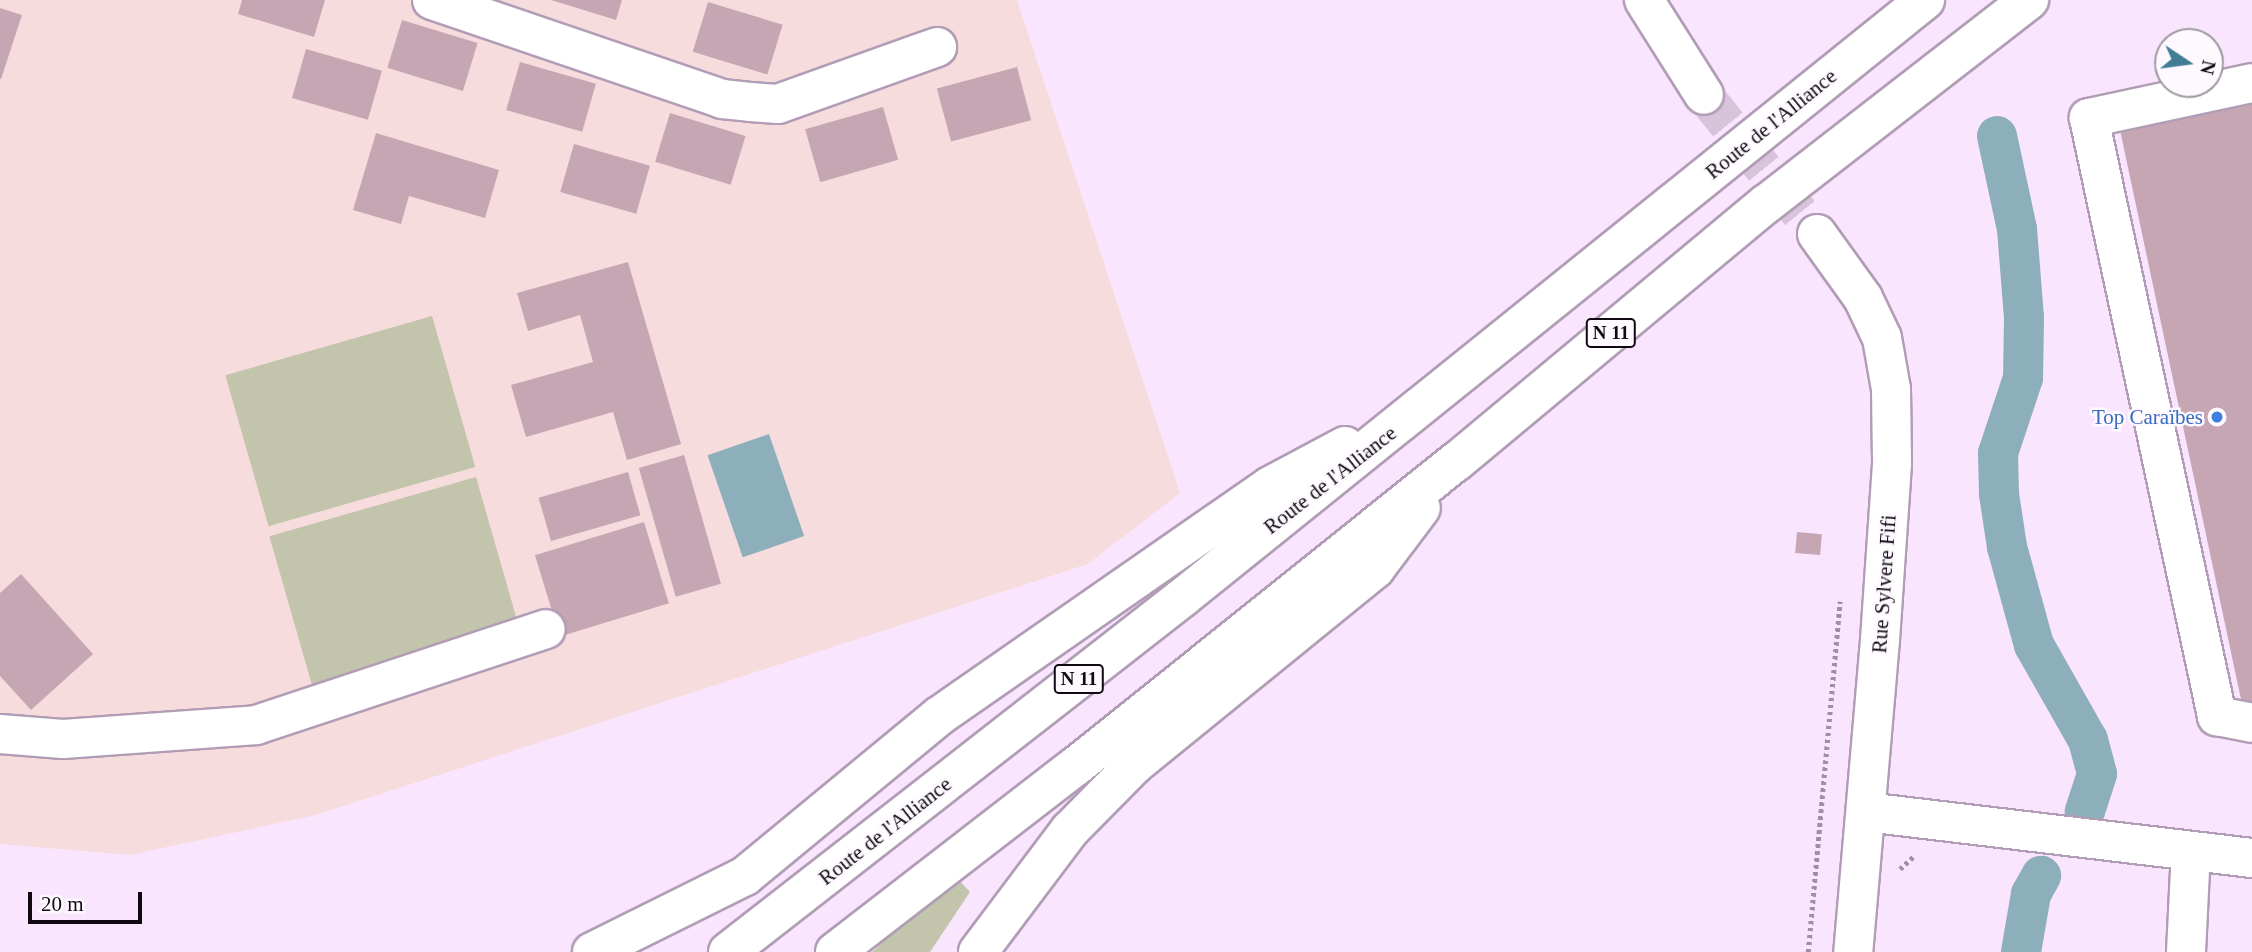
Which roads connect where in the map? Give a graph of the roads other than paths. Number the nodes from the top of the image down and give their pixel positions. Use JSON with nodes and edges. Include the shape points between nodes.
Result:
{"nodes":[{"id":1,"x":432,"y":0,"type":"edge"},
{"id":2,"x":1644,"y":0,"type":"edge"},
{"id":3,"x":1895,"y":0,"type":"edge"},
{"id":4,"x":1926,"y":0,"type":"edge"},
{"id":5,"x":2029,"y":0,"type":"edge"},
{"id":6,"x":937,"y":47,"type":"dead end"},
{"id":7,"x":1828,"y":78,"type":"junction"},
{"id":8,"x":2252,"y":83,"type":"edge"},
{"id":9,"x":1704,"y":95,"type":"tunnel mouth"},
{"id":10,"x":1817,"y":234,"type":"tunnel mouth"},
{"id":11,"x":1427,"y":403,"type":"junction"},
{"id":12,"x":1456,"y":462,"type":"junction"},
{"id":13,"x":546,"y":629,"type":"dead end"},
{"id":14,"x":2252,"y":723,"type":"edge"},
{"id":15,"x":0,"y":734,"type":"edge"},
{"id":16,"x":1866,"y":812,"type":"junction"},
{"id":17,"x":2191,"y":851,"type":"junction"},
{"id":18,"x":2252,"y":859,"type":"edge"},
{"id":19,"x":592,"y":952,"type":"edge"},
{"id":20,"x":728,"y":952,"type":"edge"},
{"id":21,"x":835,"y":952,"type":"edge"},
{"id":22,"x":978,"y":952,"type":"edge"},
{"id":23,"x":1853,"y":952,"type":"edge"},
{"id":24,"x":2186,"y":952,"type":"edge"}],
"edges":[{"from":1,"to":6,"type":"main road","via":[[722,99],[750,102],[778,104]]},
{"from":2,"to":9,"type":"main road"},
{"from":3,"to":7,"type":"main road"},
{"from":4,"to":7,"type":"main road","name":"Route de l'Alliance","number":"N 11"},
{"from":5,"to":12,"type":"main road","number":"N 11","via":[[1766,204]]},
{"from":7,"to":11,"type":"main road","name":"Route de l'Alliance","number":"N 11"},
{"from":8,"to":14,"type":"main road","via":[[2089,118],[2217,716]]},
{"from":10,"to":16,"type":"main road","name":"Rue Sylvere Fifi","via":[[1863,299],[1882,338],[1892,389],[1892,464]]},
{"from":11,"to":19,"type":"main road","via":[[1248,502],[939,716],[745,876]]},
{"from":11,"to":20,"type":"main road","name":"Route de l'Alliance","number":"N 11"},
{"from":12,"to":21,"type":"main road","number":"N 11"},
{"from":12,"to":22,"type":"main road","via":[[1375,569],[1134,765],[1070,830]]},
{"from":13,"to":15,"type":"main road","via":[[256,725],[64,739]]},
{"from":16,"to":17,"type":"main road"},
{"from":16,"to":23,"type":"main road","name":"Rue Sylvere Fifi"},
{"from":17,"to":18,"type":"main road"},
{"from":17,"to":24,"type":"main road"}]}
